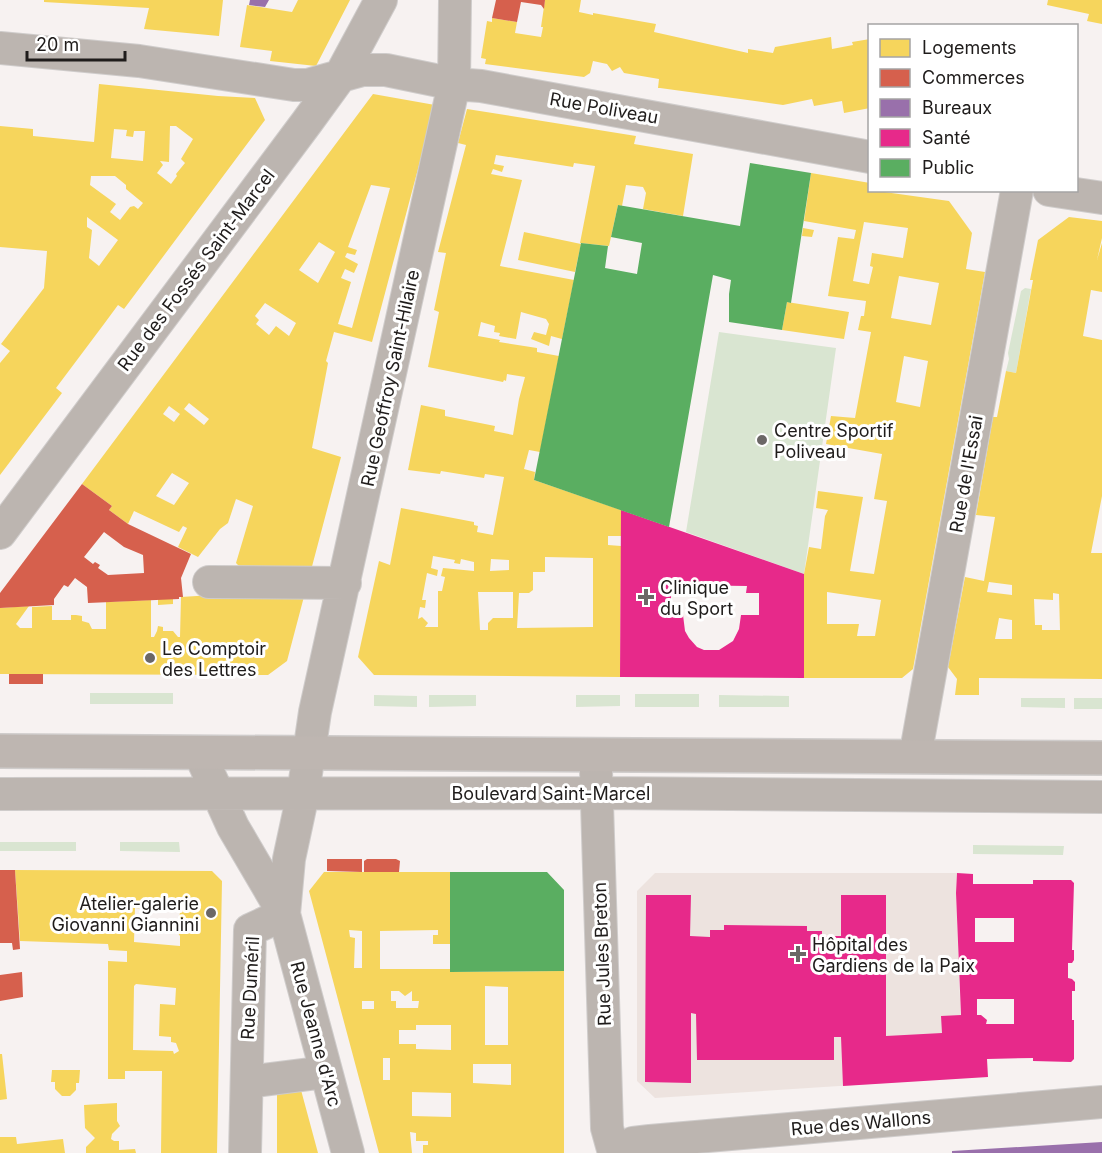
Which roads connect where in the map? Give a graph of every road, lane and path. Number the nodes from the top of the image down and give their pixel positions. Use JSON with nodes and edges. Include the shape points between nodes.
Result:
{"nodes":[{"id":1,"x":381,"y":0,"type":"edge"},
{"id":2,"x":455,"y":0,"type":"edge"},
{"id":3,"x":0,"y":48,"type":"edge"},
{"id":4,"x":339,"y":78,"type":"junction"},
{"id":5,"x":454,"y":84,"type":"junction"},
{"id":6,"x":868,"y":157,"type":"edge"},
{"id":7,"x":1017,"y":192,"type":"edge"},
{"id":8,"x":1062,"y":192,"type":"edge"},
{"id":9,"x":1102,"y":198,"type":"edge"},
{"id":10,"x":0,"y":533,"type":"edge"},
{"id":11,"x":209,"y":582,"type":"dead end"},
{"id":12,"x":345,"y":583,"type":"junction"},
{"id":13,"x":0,"y":751,"type":"edge"},
{"id":14,"x":199,"y":752,"type":"junction"},
{"id":15,"x":309,"y":753,"type":"junction"},
{"id":16,"x":596,"y":755,"type":"junction"},
{"id":17,"x":915,"y":757,"type":"junction"},
{"id":18,"x":1102,"y":758,"type":"edge"},
{"id":19,"x":216,"y":792,"type":"junction"},
{"id":20,"x":596,"y":793,"type":"junction"},
{"id":21,"x":0,"y":794,"type":"edge"},
{"id":22,"x":303,"y":794,"type":"junction"},
{"id":23,"x":1102,"y":796,"type":"edge"},
{"id":24,"x":284,"y":915,"type":"junction"},
{"id":25,"x":326,"y":1072,"type":"junction"},
{"id":26,"x":247,"y":1082,"type":"junction"},
{"id":27,"x":1102,"y":1102,"type":"edge"},
{"id":28,"x":245,"y":1153,"type":"edge"},
{"id":29,"x":348,"y":1153,"type":"edge"},
{"id":30,"x":614,"y":1153,"type":"edge"},
{"id":31,"x":624,"y":1153,"type":"edge"}],
"edges":[{"from":1,"to":4,"type":"street","name":"Rue des Fossés Saint-Marcel"},
{"from":2,"to":5,"type":"street","name":"Rue Geoffroy Saint-Hilaire"},
{"from":3,"to":4,"type":"street","name":"Rue Poliveau","via":[[139,61],[294,85]]},
{"from":4,"to":5,"type":"street","name":"Rue Poliveau","via":[[362,70],[386,70]]},
{"from":4,"to":10,"type":"street","name":"Rue des Fossés Saint-Marcel"},
{"from":5,"to":6,"type":"street","name":"Rue Poliveau"},
{"from":5,"to":12,"type":"street","name":"Rue Geoffroy Saint-Hilaire"},
{"from":7,"to":17,"type":"street","name":"Rue de l'Essai","via":[[975,470]]},
{"from":8,"to":9,"type":"street"},
{"from":11,"to":12,"type":"street"},
{"from":12,"to":15,"type":"street","name":"Rue Geoffroy Saint-Hilaire"},
{"from":13,"to":14,"type":"main road","name":"Boulevard Saint-Marcel"},
{"from":14,"to":15,"type":"main road","name":"Boulevard Saint-Marcel"},
{"from":14,"to":19,"type":"street","name":"Rue Jeanne d'Arc"},
{"from":15,"to":16,"type":"main road","name":"Boulevard Saint-Marcel"},
{"from":15,"to":22,"type":"street","name":"Rue Jeanne d'Arc"},
{"from":16,"to":17,"type":"main road","name":"Boulevard Saint-Marcel"},
{"from":16,"to":20,"type":"street","name":"Rue Jules Breton"},
{"from":17,"to":18,"type":"main road","name":"Boulevard Saint-Marcel"},
{"from":19,"to":21,"type":"street","name":"Boulevard Saint-Marcel"},
{"from":19,"to":22,"type":"street","name":"Boulevard Saint-Marcel"},
{"from":19,"to":24,"type":"street","name":"Rue Jeanne d'Arc"},
{"from":20,"to":22,"type":"street","name":"Boulevard Saint-Marcel"},
{"from":20,"to":23,"type":"street","name":"Boulevard Saint-Marcel"},
{"from":20,"to":30,"type":"street","name":"Rue Jules Breton","via":[[607,1128]]},
{"from":22,"to":24,"type":"street","name":"Rue Jeanne d'Arc","via":[[289,859]]},
{"from":24,"to":25,"type":"street","name":"Rue Jeanne d'Arc"},
{"from":24,"to":26,"type":"street","name":"Rue Duméril","via":[[250,930]]},
{"from":25,"to":26,"type":"street"},
{"from":25,"to":29,"type":"street","name":"Rue Jeanne d'Arc"},
{"from":26,"to":28,"type":"street","name":"Rue Duméril"},
{"from":27,"to":31,"type":"street","name":"Rue des Wallons","via":[[650,1141],[633,1143]]}]}
